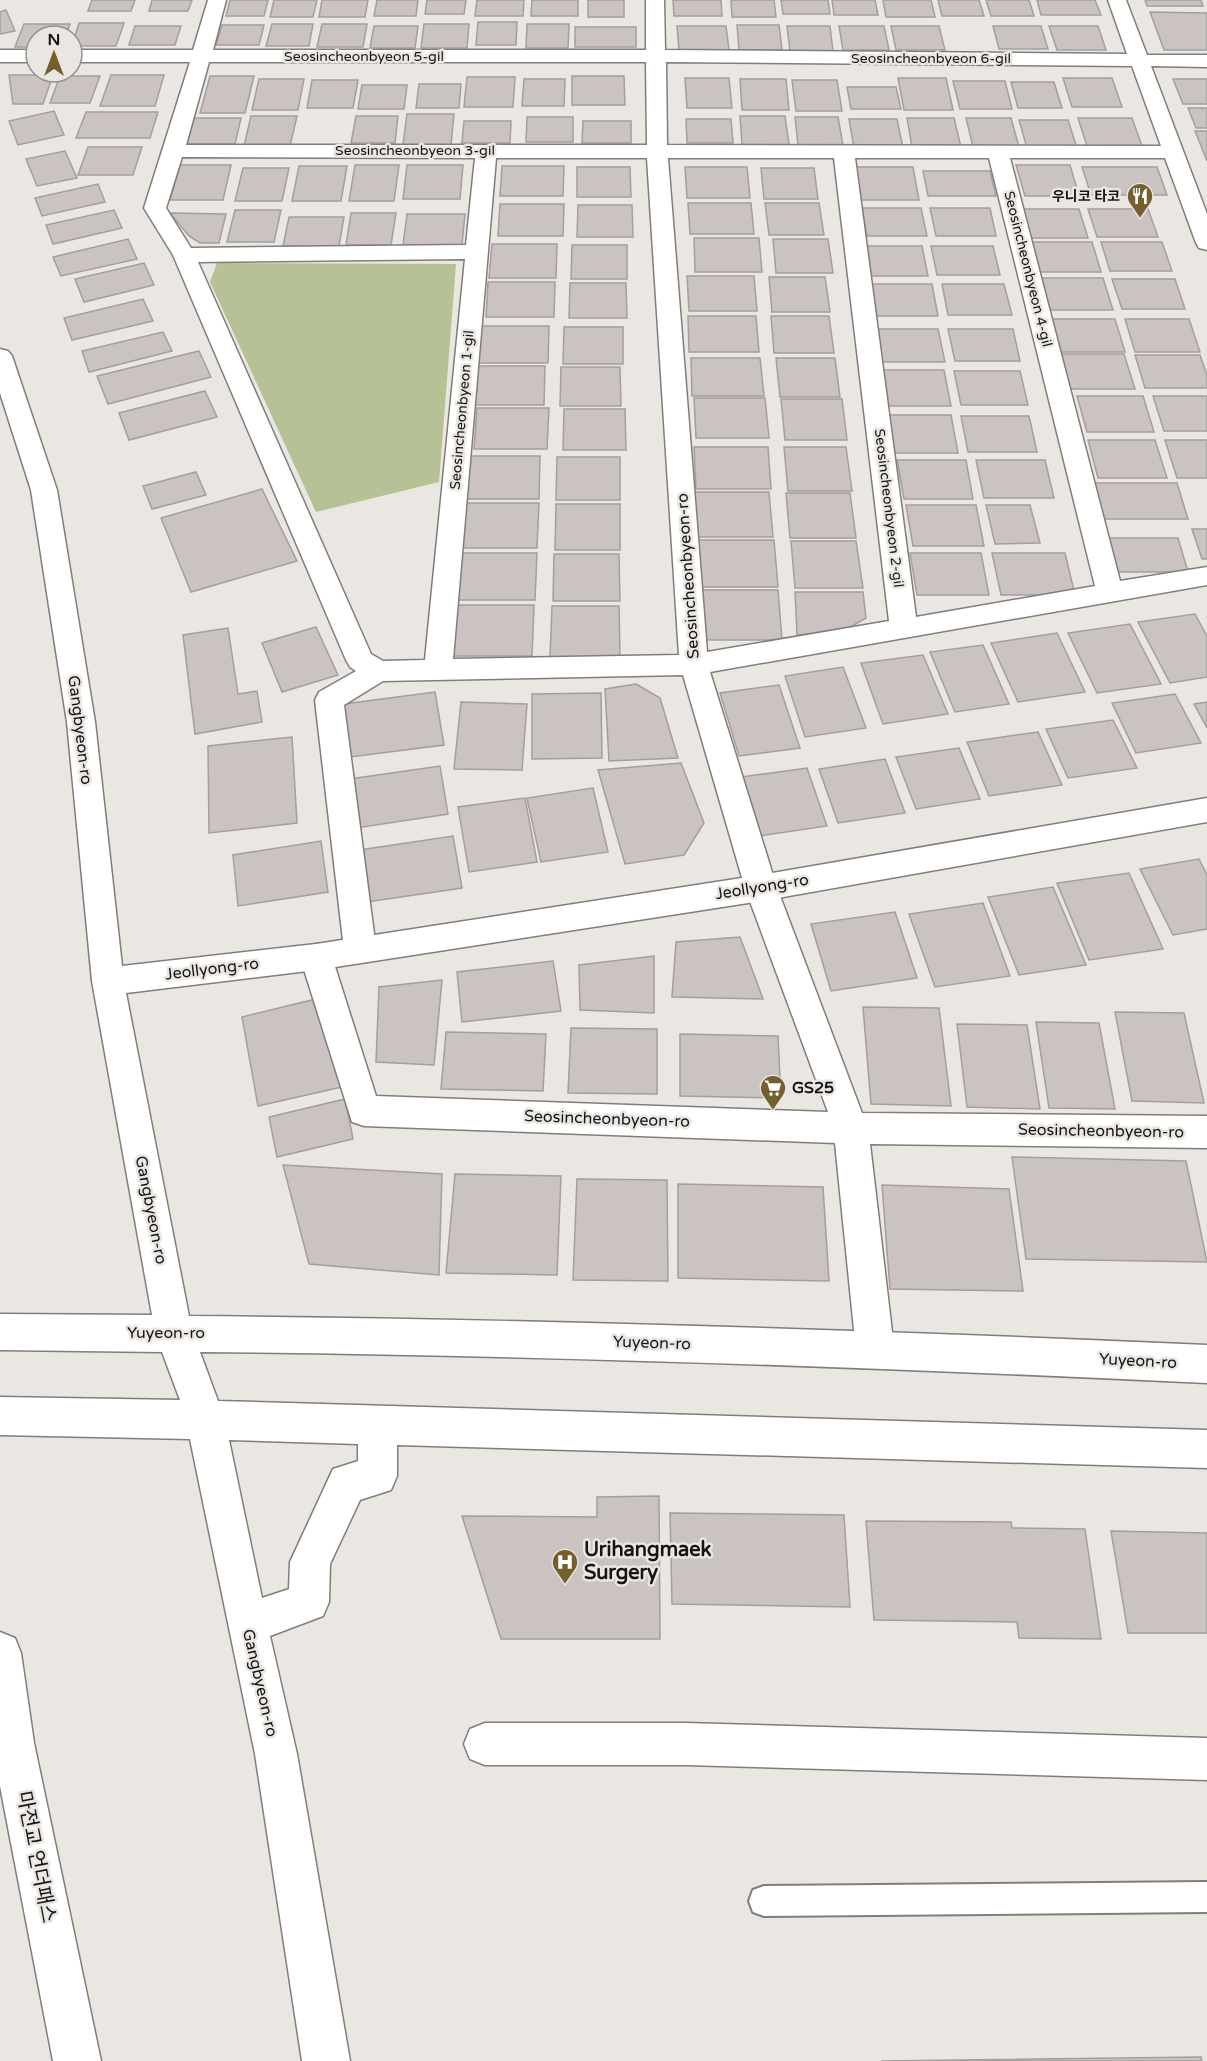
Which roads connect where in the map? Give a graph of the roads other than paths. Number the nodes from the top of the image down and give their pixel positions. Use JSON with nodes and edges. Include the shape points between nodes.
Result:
{"nodes":[{"id":1,"x":217,"y":0,"type":"edge"},
{"id":2,"x":655,"y":0,"type":"edge"},
{"id":3,"x":1117,"y":0,"type":"edge"},
{"id":4,"x":0,"y":56,"type":"edge"},
{"id":5,"x":24,"y":56,"type":"edge"},
{"id":6,"x":84,"y":56,"type":"edge"},
{"id":7,"x":201,"y":56,"type":"junction"},
{"id":8,"x":656,"y":56,"type":"junction"},
{"id":9,"x":1139,"y":60,"type":"junction"},
{"id":10,"x":1207,"y":61,"type":"edge"},
{"id":11,"x":486,"y":150,"type":"junction"},
{"id":12,"x":657,"y":150,"type":"junction"},
{"id":13,"x":174,"y":151,"type":"junction"},
{"id":14,"x":843,"y":151,"type":"junction"},
{"id":15,"x":998,"y":151,"type":"junction"},
{"id":16,"x":1173,"y":152,"type":"junction"},
{"id":17,"x":1207,"y":243,"type":"edge"},
{"id":18,"x":477,"y":252,"type":"junction"},
{"id":19,"x":184,"y":255,"type":"junction"},
{"id":20,"x":3,"y":375,"type":"edge"},
{"id":21,"x":1207,"y":576,"type":"edge"},
{"id":22,"x":1110,"y":593,"type":"junction"},
{"id":23,"x":904,"y":628,"type":"junction"},
{"id":24,"x":694,"y":665,"type":"junction"},
{"id":25,"x":438,"y":669,"type":"junction"},
{"id":26,"x":378,"y":671,"type":"junction"},
{"id":27,"x":1207,"y":810,"type":"edge"},
{"id":28,"x":761,"y":888,"type":"junction"},
{"id":29,"x":360,"y":949,"type":"junction"},
{"id":30,"x":316,"y":957,"type":"junction"},
{"id":31,"x":108,"y":981,"type":"junction"},
{"id":32,"x":851,"y":1128,"type":"junction"},
{"id":33,"x":1207,"y":1132,"type":"edge"},
{"id":34,"x":0,"y":1332,"type":"edge"},
{"id":35,"x":174,"y":1333,"type":"junction"},
{"id":36,"x":875,"y":1349,"type":"junction"},
{"id":37,"x":1207,"y":1364,"type":"edge"},
{"id":38,"x":0,"y":1416,"type":"edge"},
{"id":39,"x":206,"y":1420,"type":"junction"},
{"id":40,"x":378,"y":1425,"type":"junction"},
{"id":41,"x":1207,"y":1449,"type":"edge"},
{"id":42,"x":247,"y":1624,"type":"junction"},
{"id":43,"x":0,"y":1653,"type":"edge"},
{"id":44,"x":485,"y":1744,"type":"dead end"},
{"id":45,"x":1207,"y":1759,"type":"edge"},
{"id":46,"x":1207,"y":1897,"type":"edge"},
{"id":47,"x":764,"y":1901,"type":"dead end"},
{"id":48,"x":77,"y":2061,"type":"edge"},
{"id":49,"x":326,"y":2061,"type":"edge"}],
"edges":[{"from":1,"to":7,"type":"street"},
{"from":2,"to":8,"type":"street","name":"Seosincheonbyeon-ro"},
{"from":3,"to":9,"type":"street"},
{"from":4,"to":5,"type":"street"},
{"from":6,"to":7,"type":"street","name":"Seosincheonbyeon 5-gil"},
{"from":7,"to":8,"type":"street","name":"Seosincheonbyeon 5-gil"},
{"from":7,"to":13,"type":"street"},
{"from":8,"to":9,"type":"street","name":"Seosincheonbyeon 6-gil"},
{"from":8,"to":12,"type":"street","name":"Seosincheonbyeon-ro"},
{"from":9,"to":10,"type":"street","name":"Seosincheonbyeon 6-gil"},
{"from":9,"to":16,"type":"street"},
{"from":11,"to":12,"type":"street","name":"Seosincheonbyeon 3-gil"},
{"from":11,"to":13,"type":"street","name":"Seosincheonbyeon 3-gil"},
{"from":11,"to":18,"type":"street","name":"Seosincheonbyeon 1-gil"},
{"from":12,"to":14,"type":"street"},
{"from":12,"to":24,"type":"street","name":"Seosincheonbyeon-ro"},
{"from":13,"to":19,"type":"street","via":[[155,208]]},
{"from":14,"to":15,"type":"street"},
{"from":14,"to":23,"type":"street","name":"Seosincheonbyeon 2-gil"},
{"from":15,"to":16,"type":"street"},
{"from":15,"to":22,"type":"street","name":"Seosincheonbyeon 4-gil"},
{"from":16,"to":17,"type":"street"},
{"from":18,"to":19,"type":"street"},
{"from":18,"to":25,"type":"street","name":"Seosincheonbyeon 1-gil"},
{"from":19,"to":26,"type":"street","via":[[360,660]]},
{"from":20,"to":31,"type":"street","name":"Gangbyeon-ro","via":[[44,490],[81,722]]},
{"from":21,"to":22,"type":"street"},
{"from":22,"to":23,"type":"street"},
{"from":23,"to":24,"type":"street"},
{"from":24,"to":25,"type":"street"},
{"from":24,"to":28,"type":"street","name":"Seosincheonbyeon-ro"},
{"from":25,"to":26,"type":"street"},
{"from":26,"to":29,"type":"street","via":[[329,700]]},
{"from":27,"to":28,"type":"street","name":"Jeollyong-ro"},
{"from":28,"to":29,"type":"street","name":"Jeollyong-ro"},
{"from":28,"to":32,"type":"street","name":"Seosincheonbyeon-ro"},
{"from":29,"to":30,"type":"street","name":"Jeollyong-ro"},
{"from":30,"to":31,"type":"street","name":"Jeollyong-ro"},
{"from":30,"to":32,"type":"street","name":"Seosincheonbyeon-ro","via":[[364,1111]]},
{"from":31,"to":35,"type":"street","name":"Gangbyeon-ro"},
{"from":32,"to":33,"type":"street","name":"Seosincheonbyeon-ro"},
{"from":32,"to":36,"type":"street","name":"Seosincheonbyeon-ro"},
{"from":34,"to":35,"type":"street","name":"Yuyeon-ro"},
{"from":35,"to":36,"type":"street","name":"Yuyeon-ro"},
{"from":35,"to":39,"type":"street","name":"Gangbyeon-ro"},
{"from":36,"to":37,"type":"street","name":"Yuyeon-ro"},
{"from":38,"to":39,"type":"street"},
{"from":39,"to":40,"type":"street"},
{"from":39,"to":42,"type":"street","name":"Gangbyeon-ro"},
{"from":40,"to":41,"type":"street"},
{"from":40,"to":42,"type":"street","via":[[376,1476],[347,1483],[310,1562],[309,1602]]},
{"from":42,"to":49,"type":"street","name":"Gangbyeon-ro","via":[[276,1754]]},
{"from":43,"to":48,"type":"street","name":"마전교 언더패스","via":[[13,1743]]},
{"from":44,"to":45,"type":"street","via":[[686,1744]]},
{"from":46,"to":47,"type":"lane"}]}
